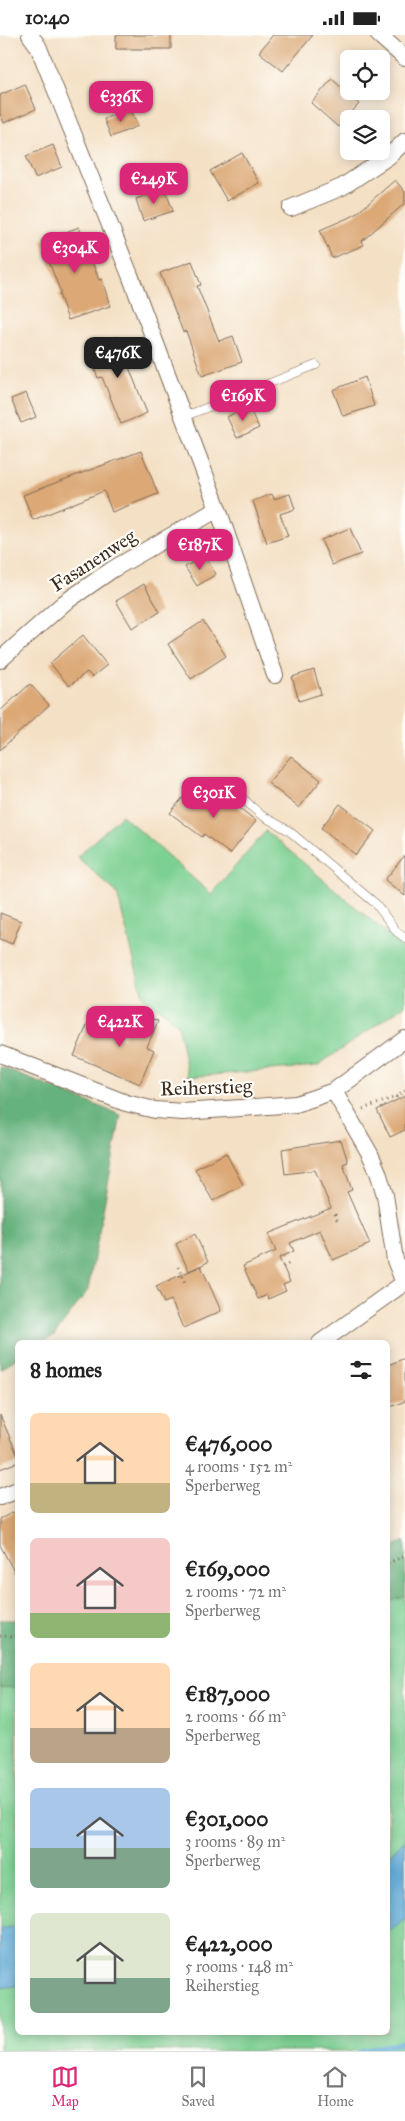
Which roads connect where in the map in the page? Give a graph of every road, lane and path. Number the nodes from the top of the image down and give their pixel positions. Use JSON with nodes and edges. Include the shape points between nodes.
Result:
{"nodes":[{"id":1,"x":30,"y":35,"type":"edge"},
{"id":2,"x":379,"y":35,"type":"edge"},
{"id":3,"x":405,"y":57,"type":"edge"},
{"id":4,"x":405,"y":141,"type":"edge"},
{"id":5,"x":291,"y":208,"type":"dead end"},
{"id":6,"x":316,"y":365,"type":"dead end"},
{"id":7,"x":183,"y":417,"type":"junction"},
{"id":8,"x":218,"y":509,"type":"junction"},
{"id":9,"x":0,"y":660,"type":"edge"},
{"id":10,"x":274,"y":675,"type":"dead end"},
{"id":11,"x":227,"y":784,"type":"dead end"},
{"id":12,"x":405,"y":938,"type":"edge"},
{"id":13,"x":405,"y":1039,"type":"edge"},
{"id":14,"x":0,"y":1054,"type":"edge"},
{"id":15,"x":334,"y":1091,"type":"junction"},
{"id":16,"x":405,"y":1091,"type":"edge"},
{"id":17,"x":348,"y":1115,"type":"junction"},
{"id":18,"x":335,"y":1214,"type":"dead end"},
{"id":19,"x":338,"y":1222,"type":"dead end"},
{"id":20,"x":290,"y":1263,"type":"dead end"},
{"id":21,"x":178,"y":1267,"type":"dead end"},
{"id":22,"x":284,"y":1267,"type":"dead end"},
{"id":23,"x":404,"y":1284,"type":"edge"},
{"id":24,"x":186,"y":1285,"type":"dead end"},
{"id":25,"x":324,"y":1340,"type":"edge"},
{"id":26,"x":15,"y":1490,"type":"edge"},
{"id":27,"x":0,"y":1497,"type":"edge"},
{"id":28,"x":405,"y":1556,"type":"edge"},
{"id":29,"x":390,"y":1562,"type":"edge"},
{"id":30,"x":0,"y":1636,"type":"edge"},
{"id":31,"x":15,"y":1637,"type":"edge"}],
"edges":[{"from":1,"to":7,"type":"street","via":[[38,46],[130,275]]},
{"from":2,"to":3,"type":"street"},
{"from":4,"to":5,"type":"street","via":[[389,157],[342,187]]},
{"from":6,"to":7,"type":"lane"},
{"from":7,"to":8,"type":"street"},
{"from":8,"to":9,"type":"street","name":"Fasanenweg","via":[[113,569],[64,603]]},
{"from":8,"to":10,"type":"street"},
{"from":11,"to":12,"type":"lane","via":[[261,815],[288,830],[376,904]]},
{"from":13,"to":15,"type":"street","name":"Reiherstieg"},
{"from":14,"to":15,"type":"street","name":"Reiherstieg","via":[[126,1103],[155,1111],[296,1104]]},
{"from":15,"to":17,"type":"street"},
{"from":16,"to":17,"type":"path","via":[[396,1099]]},
{"from":17,"to":23,"type":"street","via":[[378,1173],[385,1195],[395,1260]]},
{"from":18,"to":19,"type":"path"},
{"from":20,"to":22,"type":"path"},
{"from":21,"to":24,"type":"path"},
{"from":23,"to":25,"type":"street"},
{"from":26,"to":27,"type":"street"},
{"from":28,"to":29,"type":"path"},
{"from":30,"to":31,"type":"path"}]}
